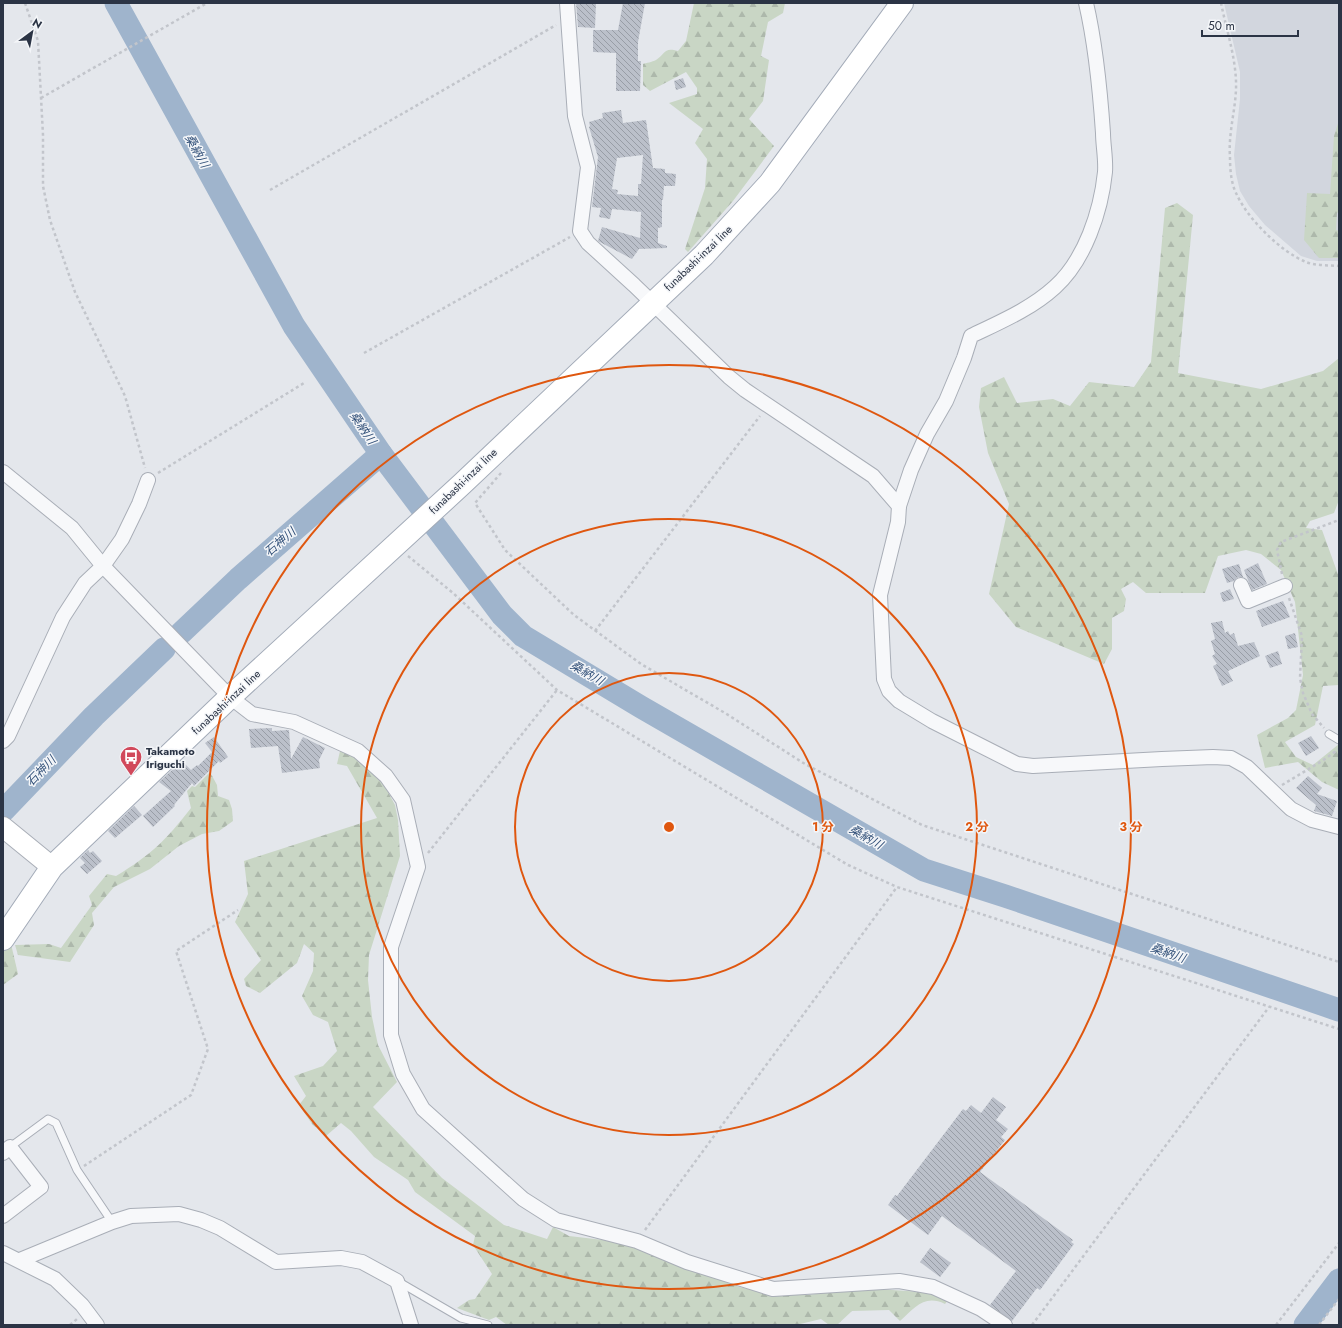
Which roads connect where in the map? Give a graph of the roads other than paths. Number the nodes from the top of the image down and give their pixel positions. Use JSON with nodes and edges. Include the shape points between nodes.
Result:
{"nodes":[{"id":1,"x":567,"y":3,"type":"edge"},
{"id":2,"x":902,"y":3,"type":"edge"},
{"id":3,"x":1086,"y":3,"type":"edge"},
{"id":4,"x":652,"y":303,"type":"junction"},
{"id":5,"x":3,"y":472,"type":"edge"},
{"id":6,"x":148,"y":480,"type":"road end"},
{"id":7,"x":899,"y":506,"type":"junction"},
{"id":8,"x":103,"y":566,"type":"junction"},
{"id":9,"x":1241,"y":585,"type":"dead end"},
{"id":10,"x":1285,"y":586,"type":"road end"},
{"id":11,"x":230,"y":697,"type":"junction"},
{"id":12,"x":1328,"y":734,"type":"road end"},
{"id":13,"x":1339,"y":740,"type":"edge"},
{"id":14,"x":3,"y":741,"type":"edge"},
{"id":15,"x":3,"y":827,"type":"edge"},
{"id":16,"x":1339,"y":827,"type":"edge"},
{"id":17,"x":52,"y":867,"type":"junction"},
{"id":18,"x":3,"y":940,"type":"edge"},
{"id":19,"x":7,"y":1150,"type":"edge"},
{"id":20,"x":3,"y":1216,"type":"edge"},
{"id":21,"x":112,"y":1222,"type":"junction"},
{"id":22,"x":3,"y":1253,"type":"edge"},
{"id":23,"x":20,"y":1260,"type":"junction"},
{"id":24,"x":397,"y":1281,"type":"junction"},
{"id":25,"x":97,"y":1325,"type":"edge"},
{"id":26,"x":411,"y":1325,"type":"edge"},
{"id":27,"x":488,"y":1325,"type":"edge"},
{"id":28,"x":1005,"y":1325,"type":"edge"}],
"edges":[{"from":1,"to":4,"type":"street","via":[[575,116],[588,167],[580,231],[588,244]]},
{"from":2,"to":4,"type":"main road","name":"funabashi-inzai line","via":[[770,183],[704,255]]},
{"from":3,"to":7,"type":"street","via":[[1094,39],[1105,171],[1092,227],[1079,257],[1056,287],[1029,307],[971,336],[946,400],[911,470]]},
{"from":4,"to":7,"type":"street","via":[[729,377],[873,476]]},
{"from":4,"to":11,"type":"main road","name":"funabashi-inzai line","via":[[462,484]]},
{"from":5,"to":8,"type":"street","via":[[72,528]]},
{"from":6,"to":8,"type":"street","via":[[122,539]]},
{"from":7,"to":16,"type":"street","via":[[898,522],[880,595],[884,680],[889,691],[900,702],[1017,764],[1033,766],[1170,758],[1231,758],[1246,767],[1291,809],[1312,820]]},
{"from":8,"to":11,"type":"street"},
{"from":8,"to":14,"type":"street","via":[[85,583],[63,617],[8,736]]},
{"from":9,"to":10,"type":"street","via":[[1248,602]]},
{"from":11,"to":17,"type":"main road","name":"funabashi-inzai line"},
{"from":11,"to":28,"type":"street","via":[[252,714],[294,722],[358,751],[386,776],[403,800],[418,867],[391,947],[390,1034],[403,1074],[423,1109],[523,1199],[556,1220],[637,1241],[687,1262],[773,1289],[899,1281],[933,1288],[981,1309]]},
{"from":12,"to":13,"type":"lane"},
{"from":15,"to":17,"type":"street"},
{"from":17,"to":18,"type":"main road","name":"funabashi-inzai line"},
{"from":19,"to":20,"type":"street","via":[[40,1187]]},
{"from":19,"to":21,"type":"lane","via":[[48,1119],[56,1123],[77,1170]]},
{"from":21,"to":23,"type":"street"},
{"from":21,"to":24,"type":"street","via":[[132,1216],[179,1214],[220,1228],[276,1262],[341,1258],[362,1262]]},
{"from":22,"to":23,"type":"street"},
{"from":23,"to":25,"type":"street","via":[[55,1279]]},
{"from":24,"to":26,"type":"street"},
{"from":24,"to":27,"type":"lane","via":[[461,1318]]}]}
